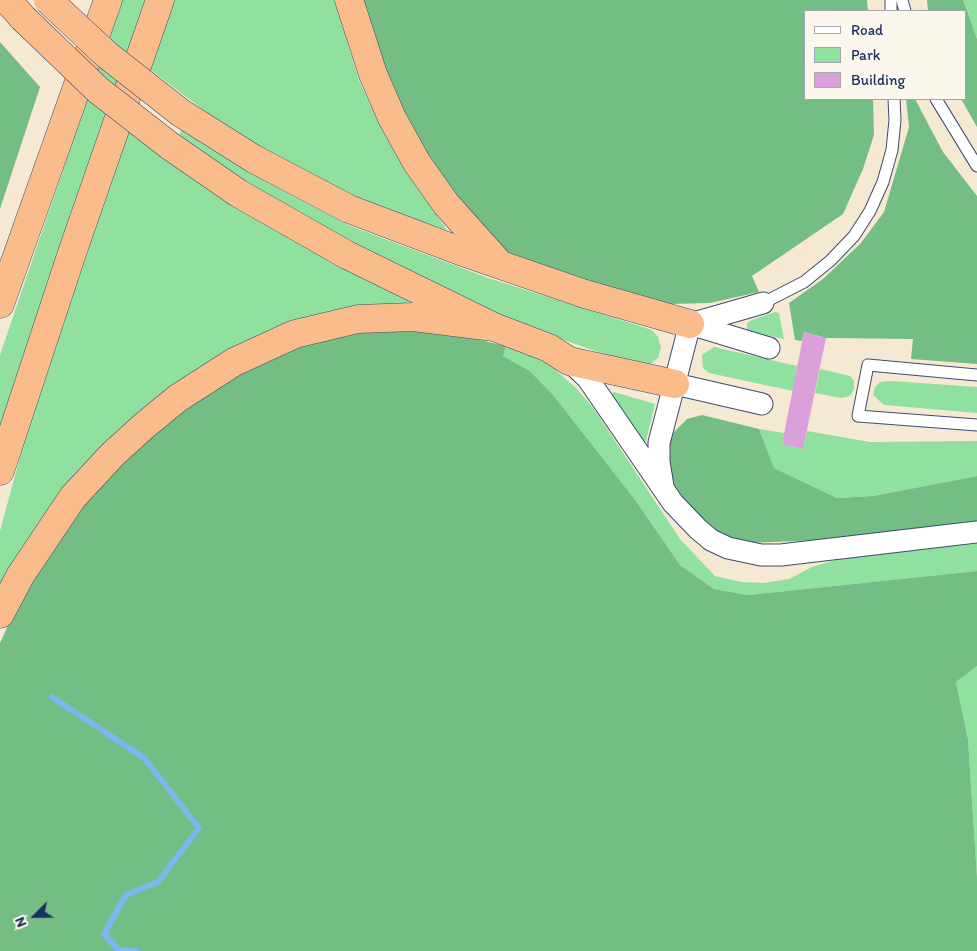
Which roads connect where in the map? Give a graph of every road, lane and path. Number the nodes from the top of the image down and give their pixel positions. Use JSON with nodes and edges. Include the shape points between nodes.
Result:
{"nodes":[{"id":1,"x":48,"y":0,"type":"edge"},
{"id":2,"x":160,"y":0,"type":"edge"},
{"id":3,"x":350,"y":0,"type":"edge"},
{"id":4,"x":108,"y":1,"type":"edge"},
{"id":5,"x":15,"y":9,"type":"edge"},
{"id":6,"x":894,"y":100,"type":"edge"},
{"id":7,"x":937,"y":100,"type":"edge"},
{"id":8,"x":977,"y":166,"type":"edge"},
{"id":9,"x":500,"y":264,"type":"junction"},
{"id":10,"x":763,"y":303,"type":"joint"},
{"id":11,"x":0,"y":304,"type":"edge"},
{"id":12,"x":690,"y":324,"type":"junction"},
{"id":13,"x":494,"y":327,"type":"junction"},
{"id":14,"x":769,"y":348,"type":"dead end"},
{"id":15,"x":569,"y":361,"type":"junction"},
{"id":16,"x":977,"y":375,"type":"edge"},
{"id":17,"x":675,"y":384,"type":"junction"},
{"id":18,"x":762,"y":404,"type":"dead end"},
{"id":19,"x":977,"y":425,"type":"edge"},
{"id":20,"x":0,"y":471,"type":"edge"},
{"id":21,"x":664,"y":491,"type":"junction"},
{"id":22,"x":977,"y":532,"type":"edge"},
{"id":23,"x":0,"y":614,"type":"edge"}],
"edges":[{"from":1,"to":9,"type":"highway","bridge":true,"via":[[106,55],[181,113],[254,159],[349,209]]},
{"from":2,"to":20,"type":"highway"},
{"from":3,"to":9,"type":"highway","via":[[373,74],[392,118],[417,162],[446,204]]},
{"from":4,"to":11,"type":"highway"},
{"from":5,"to":13,"type":"highway","bridge":true,"via":[[98,90],[238,193],[347,255]]},
{"from":6,"to":10,"type":"lane","via":[[892,150],[883,182],[854,236],[804,282]]},
{"from":7,"to":8,"type":"lane"},
{"from":9,"to":12,"type":"highway","via":[[585,294]]},
{"from":10,"to":12,"type":"street"},
{"from":12,"to":14,"type":"street"},
{"from":12,"to":17,"type":"street"},
{"from":13,"to":15,"type":"highway","via":[[542,344]]},
{"from":13,"to":23,"type":"highway","via":[[403,317],[358,319],[295,334],[234,362],[178,398],[145,425],[73,497],[20,576]]},
{"from":15,"to":17,"type":"highway"},
{"from":15,"to":21,"type":"street","via":[[588,379]]},
{"from":16,"to":19,"type":"lane","via":[[868,365],[858,416]]},
{"from":17,"to":18,"type":"street"},
{"from":17,"to":21,"type":"street","via":[[659,443]]},
{"from":21,"to":22,"type":"street","via":[[711,540],[728,548],[761,555],[804,553]]}]}
